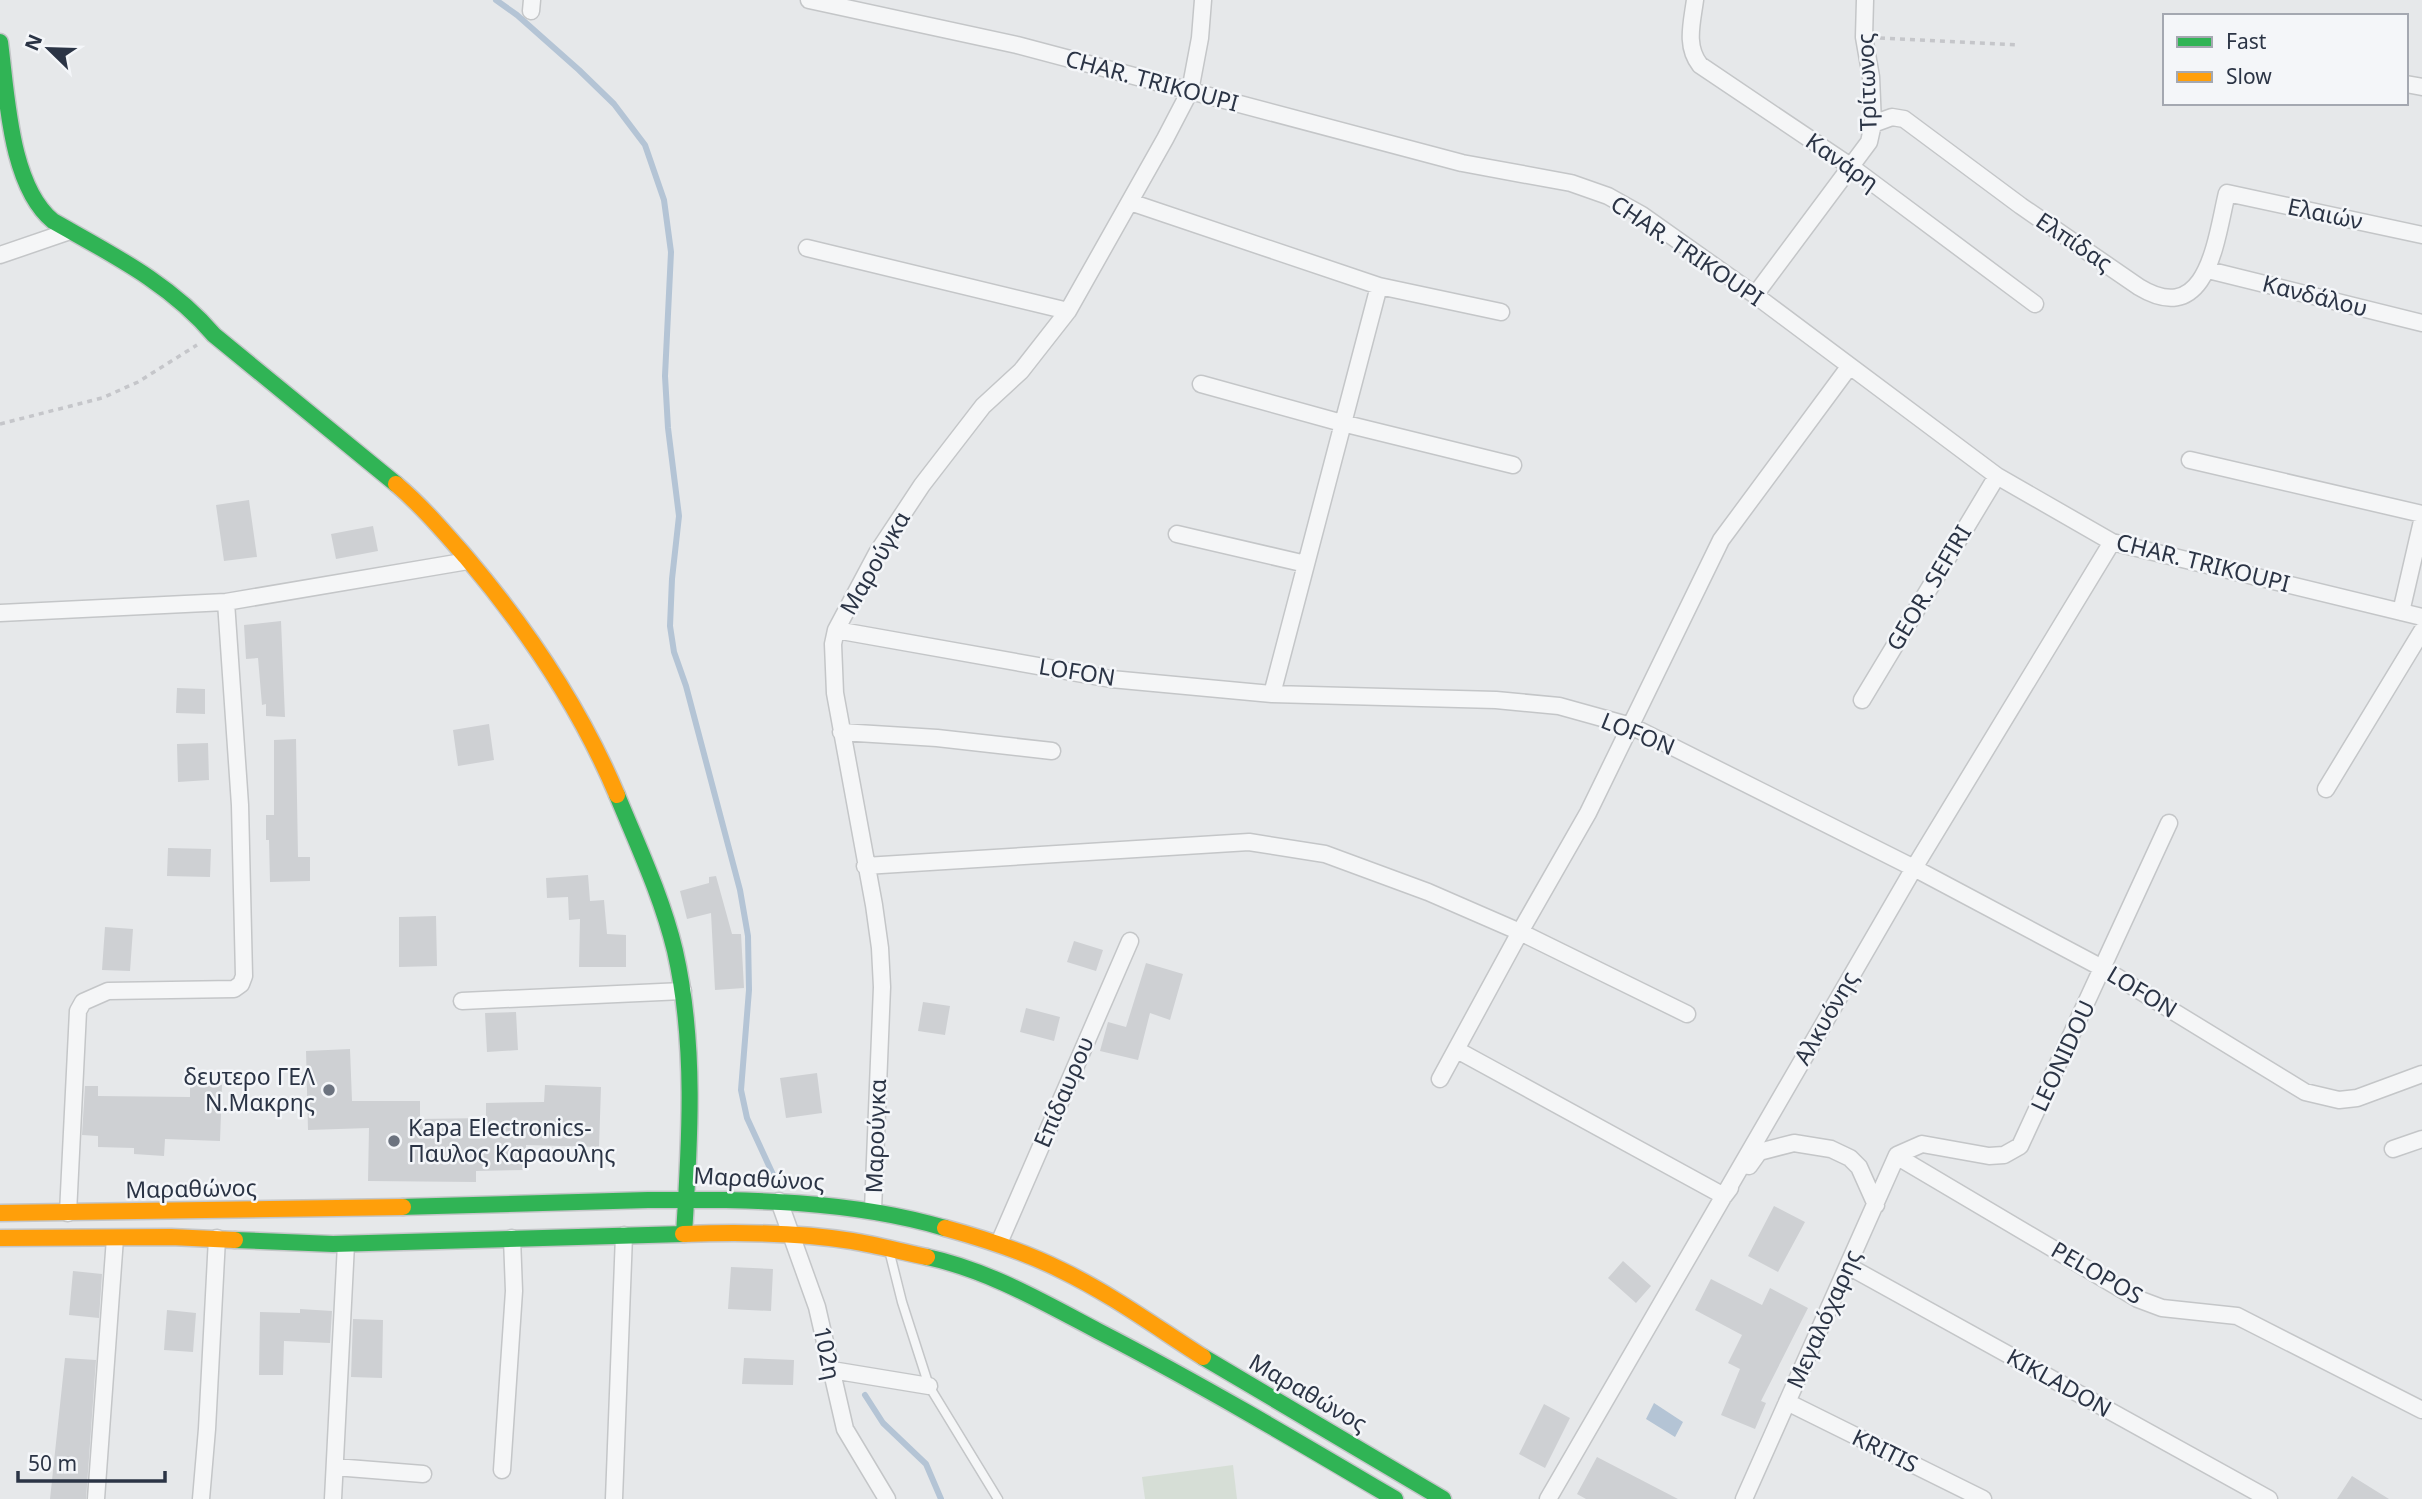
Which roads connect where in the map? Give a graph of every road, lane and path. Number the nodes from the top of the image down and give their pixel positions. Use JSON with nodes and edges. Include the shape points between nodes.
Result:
{"nodes":[{"id":1,"x":816,"y":0,"type":"edge"},
{"id":2,"x":1203,"y":0,"type":"edge"},
{"id":3,"x":1695,"y":0,"type":"edge"},
{"id":4,"x":1865,"y":0,"type":"edge"},
{"id":5,"x":1864,"y":37,"type":"junction"},
{"id":6,"x":0,"y":41,"type":"edge"},
{"id":7,"x":2019,"y":45,"type":"dead end"},
{"id":8,"x":1190,"y":91,"type":"junction"},
{"id":9,"x":1873,"y":124,"type":"junction"},
{"id":10,"x":1850,"y":166,"type":"junction"},
{"id":11,"x":2227,"y":193,"type":"joint"},
{"id":12,"x":1130,"y":202,"type":"junction"},
{"id":13,"x":70,"y":231,"type":"junction"},
{"id":14,"x":2422,"y":235,"type":"edge"},
{"id":15,"x":807,"y":248,"type":"dead end"},
{"id":16,"x":0,"y":255,"type":"edge"},
{"id":17,"x":2208,"y":270,"type":"junction"},
{"id":18,"x":1379,"y":286,"type":"junction"},
{"id":19,"x":1755,"y":295,"type":"junction"},
{"id":20,"x":2035,"y":304,"type":"dead end"},
{"id":21,"x":1068,"y":311,"type":"junction"},
{"id":22,"x":1501,"y":312,"type":"dead end"},
{"id":23,"x":2422,"y":323,"type":"edge"},
{"id":24,"x":214,"y":335,"type":"junction"},
{"id":25,"x":1849,"y":367,"type":"junction"},
{"id":26,"x":1201,"y":384,"type":"dead end"},
{"id":27,"x":1342,"y":423,"type":"junction"},
{"id":28,"x":0,"y":424,"type":"edge"},
{"id":29,"x":2190,"y":460,"type":"dead end"},
{"id":30,"x":1513,"y":466,"type":"dead end"},
{"id":31,"x":1997,"y":476,"type":"junction"},
{"id":32,"x":2422,"y":514,"type":"edge"},
{"id":33,"x":2422,"y":521,"type":"edge"},
{"id":34,"x":1177,"y":534,"type":"dead end"},
{"id":35,"x":2112,"y":542,"type":"junction"},
{"id":36,"x":468,"y":561,"type":"junction"},
{"id":37,"x":1306,"y":564,"type":"junction"},
{"id":38,"x":226,"y":603,"type":"junction"},
{"id":39,"x":2401,"y":612,"type":"junction"},
{"id":40,"x":0,"y":613,"type":"edge"},
{"id":41,"x":2422,"y":617,"type":"edge"},
{"id":42,"x":836,"y":630,"type":"junction"},
{"id":43,"x":2422,"y":631,"type":"edge"},
{"id":44,"x":1272,"y":694,"type":"junction"},
{"id":45,"x":1861,"y":700,"type":"dead end"},
{"id":46,"x":1631,"y":726,"type":"junction"},
{"id":47,"x":841,"y":732,"type":"junction"},
{"id":48,"x":1052,"y":751,"type":"dead end"},
{"id":49,"x":2326,"y":789,"type":"dead end"},
{"id":50,"x":2169,"y":823,"type":"dead end"},
{"id":51,"x":865,"y":866,"type":"junction"},
{"id":52,"x":1914,"y":868,"type":"junction"},
{"id":53,"x":1520,"y":932,"type":"junction"},
{"id":54,"x":1130,"y":941,"type":"dead end"},
{"id":55,"x":2104,"y":969,"type":"junction"},
{"id":56,"x":683,"y":991,"type":"junction"},
{"id":57,"x":462,"y":1001,"type":"dead end"},
{"id":58,"x":1687,"y":1014,"type":"dead end"},
{"id":59,"x":1457,"y":1050,"type":"junction"},
{"id":60,"x":2422,"y":1074,"type":"edge"},
{"id":61,"x":1440,"y":1079,"type":"dead end"},
{"id":62,"x":2422,"y":1139,"type":"edge"},
{"id":63,"x":2393,"y":1149,"type":"dead end"},
{"id":64,"x":1905,"y":1152,"type":"junction"},
{"id":65,"x":1724,"y":1196,"type":"junction"},
{"id":66,"x":686,"y":1198,"type":"junction"},
{"id":67,"x":779,"y":1201,"type":"junction"},
{"id":68,"x":1876,"y":1205,"type":"junction"},
{"id":69,"x":873,"y":1210,"type":"junction"},
{"id":70,"x":0,"y":1213,"type":"edge"},
{"id":71,"x":68,"y":1213,"type":"junction"},
{"id":72,"x":684,"y":1234,"type":"junction"},
{"id":73,"x":624,"y":1235,"type":"junction"},
{"id":74,"x":793,"y":1236,"type":"junction"},
{"id":75,"x":0,"y":1238,"type":"edge"},
{"id":76,"x":115,"y":1238,"type":"junction"},
{"id":77,"x":217,"y":1238,"type":"junction"},
{"id":78,"x":512,"y":1238,"type":"junction"},
{"id":79,"x":999,"y":1243,"type":"junction"},
{"id":80,"x":346,"y":1244,"type":"junction"},
{"id":81,"x":889,"y":1249,"type":"junction"},
{"id":82,"x":1848,"y":1266,"type":"junction"},
{"id":83,"x":832,"y":1370,"type":"junction"},
{"id":84,"x":929,"y":1386,"type":"junction"},
{"id":85,"x":1787,"y":1402,"type":"junction"},
{"id":86,"x":2422,"y":1409,"type":"edge"},
{"id":87,"x":335,"y":1467,"type":"junction"},
{"id":88,"x":502,"y":1470,"type":"dead end"},
{"id":89,"x":423,"y":1474,"type":"dead end"},
{"id":90,"x":96,"y":1499,"type":"edge"},
{"id":91,"x":201,"y":1499,"type":"edge"},
{"id":92,"x":333,"y":1499,"type":"edge"},
{"id":93,"x":614,"y":1499,"type":"edge"},
{"id":94,"x":887,"y":1499,"type":"edge"},
{"id":95,"x":998,"y":1499,"type":"edge"},
{"id":96,"x":1395,"y":1499,"type":"edge"},
{"id":97,"x":1443,"y":1499,"type":"edge"},
{"id":98,"x":1548,"y":1499,"type":"edge"},
{"id":99,"x":1744,"y":1499,"type":"edge"},
{"id":100,"x":1983,"y":1499,"type":"edge"},
{"id":101,"x":2269,"y":1499,"type":"edge"}],
"edges":[{"from":1,"to":8,"type":"street","name":"CHAR. TRIKOUPI","via":[[1017,45]]},
{"from":2,"to":8,"type":"street","name":"Μαρούγκα"},
{"from":3,"to":10,"type":"street","name":"Κανάρη","via":[[1690,41],[1692,55],[1700,65]]},
{"from":4,"to":5,"type":"street","name":"Τρίτωνος"},
{"from":5,"to":7,"type":"path"},
{"from":5,"to":9,"type":"street","name":"Τρίτωνος"},
{"from":6,"to":13,"type":"main road","via":[[24,181],[43,212]]},
{"from":8,"to":12,"type":"street","name":"Μαρούγκα"},
{"from":8,"to":19,"type":"street","name":"CHAR. TRIKOUPI","via":[[1462,163],[1571,183],[1608,196],[1643,215]]},
{"from":9,"to":10,"type":"street","name":"Τρίτωνος","via":[[1869,142]]},
{"from":9,"to":17,"type":"street","name":"Ελπίδας","via":[[1892,117],[1904,119],[2153,296],[2171,299],[2184,295]]},
{"from":10,"to":19,"type":"street","name":"Τρίτωνος"},
{"from":10,"to":20,"type":"street","name":"Κανάρη"},
{"from":11,"to":14,"type":"street","name":"Ελαιών"},
{"from":11,"to":17,"type":"street","name":"Ελπίδας"},
{"from":12,"to":18,"type":"street"},
{"from":12,"to":21,"type":"street","name":"Μαρούγκα"},
{"from":13,"to":16,"type":"street"},
{"from":13,"to":24,"type":"main road","via":[[188,306]]},
{"from":15,"to":21,"type":"street"},
{"from":17,"to":23,"type":"street","name":"Κανδάλου"},
{"from":18,"to":22,"type":"street"},
{"from":18,"to":27,"type":"street"},
{"from":19,"to":25,"type":"street","name":"CHAR. TRIKOUPI"},
{"from":21,"to":42,"type":"street","name":"Μαρούγκα","via":[[1021,372],[983,406],[922,485],[877,553]]},
{"from":24,"to":28,"type":"path","via":[[138,382],[102,398]]},
{"from":24,"to":36,"type":"main road","via":[[405,492]]},
{"from":25,"to":31,"type":"street","name":"CHAR. TRIKOUPI"},
{"from":25,"to":46,"type":"street","via":[[1721,540]]},
{"from":26,"to":27,"type":"street"},
{"from":27,"to":30,"type":"street"},
{"from":27,"to":37,"type":"street"},
{"from":29,"to":32,"type":"street"},
{"from":31,"to":35,"type":"street","name":"CHAR. TRIKOUPI"},
{"from":31,"to":45,"type":"street","name":"GEOR. SEFIRI"},
{"from":33,"to":39,"type":"street"},
{"from":34,"to":37,"type":"street"},
{"from":35,"to":39,"type":"street","name":"CHAR. TRIKOUPI"},
{"from":35,"to":52,"type":"street","name":"Αλκυόνης"},
{"from":36,"to":38,"type":"street"},
{"from":36,"to":56,"type":"main road","via":[[517,620],[587,731],[646,863],[676,953]]},
{"from":37,"to":44,"type":"street"},
{"from":38,"to":40,"type":"street"},
{"from":38,"to":71,"type":"street","via":[[240,805],[244,976],[234,989],[108,991],[83,1003],[78,1011]]},
{"from":39,"to":41,"type":"street","name":"CHAR. TRIKOUPI"},
{"from":42,"to":44,"type":"street","name":"LOFON","via":[[1111,679]]},
{"from":42,"to":47,"type":"street","name":"Μαρούγκα","via":[[835,692]]},
{"from":43,"to":49,"type":"street"},
{"from":44,"to":46,"type":"street","name":"LOFON","via":[[1496,700],[1559,706]]},
{"from":46,"to":52,"type":"street","name":"LOFON"},
{"from":46,"to":53,"type":"street"},
{"from":47,"to":48,"type":"street"},
{"from":47,"to":51,"type":"street","name":"Μαρούγκα"},
{"from":50,"to":55,"type":"street","name":"LEONIDOU"},
{"from":51,"to":53,"type":"street","via":[[1250,842],[1325,854]]},
{"from":51,"to":69,"type":"street","name":"Μαρούγκα","via":[[877,926],[881,987]]},
{"from":52,"to":55,"type":"street","name":"LOFON"},
{"from":52,"to":65,"type":"street","name":"Αλκυόνης"},
{"from":53,"to":58,"type":"street"},
{"from":53,"to":59,"type":"street"},
{"from":54,"to":79,"type":"street","name":"Επίδαυρου"},
{"from":55,"to":60,"type":"street","name":"LOFON","via":[[2305,1092],[2339,1100],[2357,1098]]},
{"from":55,"to":64,"type":"street","name":"LEONIDOU","via":[[2020,1146],[2004,1155],[1989,1156],[1922,1144]]},
{"from":56,"to":57,"type":"street"},
{"from":56,"to":66,"type":"main road","via":[[690,1117]]},
{"from":59,"to":61,"type":"street"},
{"from":59,"to":65,"type":"street"},
{"from":62,"to":63,"type":"street"},
{"from":64,"to":68,"type":"street","name":"Μεγαλόχαρης"},
{"from":64,"to":86,"type":"street","name":"PELOPOS","via":[[2138,1299],[2162,1308],[2237,1316]]},
{"from":65,"to":68,"type":"street","via":[[1759,1152],[1794,1143],[1831,1149],[1850,1158],[1859,1167]]},
{"from":65,"to":98,"type":"street","name":"Αλκυόνης"},
{"from":66,"to":67,"type":"main road","name":"Μαραθώνος"},
{"from":66,"to":71,"type":"main road","name":"Μαραθώνος"},
{"from":66,"to":72,"type":"main road"},
{"from":67,"to":69,"type":"main road","name":"Μαραθώνος"},
{"from":67,"to":74,"type":"street","name":"102η"},
{"from":68,"to":82,"type":"street","name":"Μεγαλόχαρης"},
{"from":69,"to":79,"type":"main road","name":"Μαραθώνος"},
{"from":70,"to":71,"type":"main road","name":"Μαραθώνος"},
{"from":72,"to":73,"type":"main road","name":"Μαραθώνος"},
{"from":72,"to":74,"type":"main road","name":"Μαραθώνος"},
{"from":73,"to":78,"type":"main road","name":"Μαραθώνος"},
{"from":73,"to":93,"type":"street"},
{"from":74,"to":81,"type":"main road","name":"Μαραθώνος"},
{"from":74,"to":83,"type":"street","name":"102η"},
{"from":75,"to":76,"type":"main road","name":"Μαραθώνος"},
{"from":76,"to":77,"type":"main road","name":"Μαραθώνος"},
{"from":76,"to":90,"type":"street"},
{"from":77,"to":80,"type":"main road","name":"Μαραθώνος"},
{"from":77,"to":91,"type":"street"},
{"from":78,"to":80,"type":"main road","name":"Μαραθώνος"},
{"from":78,"to":88,"type":"street"},
{"from":79,"to":97,"type":"main road","name":"Μαραθώνος","via":[[1124,1305],[1208,1361]]},
{"from":80,"to":87,"type":"street"},
{"from":81,"to":84,"type":"lane"},
{"from":81,"to":96,"type":"main road","name":"Μαραθώνος","via":[[986,1276],[1063,1311],[1195,1381]]},
{"from":82,"to":85,"type":"street","name":"Μεγαλόχαρης"},
{"from":82,"to":101,"type":"street","name":"KIKLADON"},
{"from":83,"to":84,"type":"street"},
{"from":83,"to":94,"type":"street","name":"102η","via":[[845,1429]]},
{"from":84,"to":95,"type":"lane"},
{"from":85,"to":99,"type":"street","name":"Μεγαλόχαρης"},
{"from":85,"to":100,"type":"street","name":"KRITIS"},
{"from":87,"to":89,"type":"street"},
{"from":87,"to":92,"type":"street"}]}
